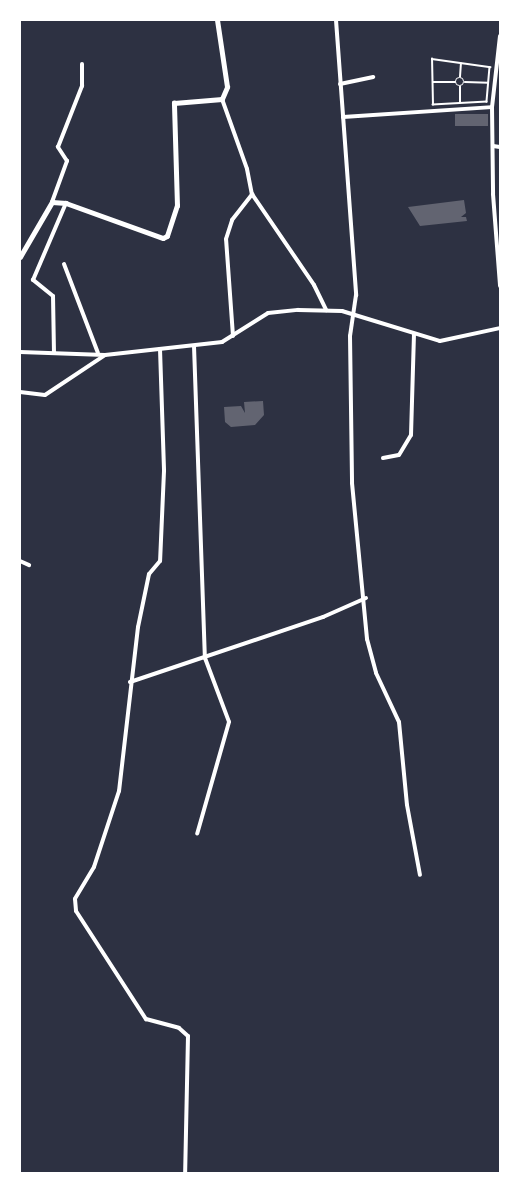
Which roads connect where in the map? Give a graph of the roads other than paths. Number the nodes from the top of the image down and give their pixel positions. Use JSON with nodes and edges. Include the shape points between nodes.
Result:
{"nodes":[{"id":1,"x":217,"y":20,"type":"edge"},
{"id":2,"x":336,"y":20,"type":"edge"},
{"id":3,"x":501,"y":36,"type":"edge"},
{"id":4,"x":82,"y":64,"type":"dead end"},
{"id":5,"x":373,"y":77,"type":"dead end"},
{"id":6,"x":340,"y":84,"type":"junction"},
{"id":7,"x":222,"y":99,"type":"junction"},
{"id":8,"x":492,"y":107,"type":"junction"},
{"id":9,"x":343,"y":117,"type":"junction"},
{"id":10,"x":493,"y":146,"type":"junction"},
{"id":11,"x":501,"y":147,"type":"edge"},
{"id":12,"x":252,"y":194,"type":"junction"},
{"id":13,"x":52,"y":202,"type":"junction"},
{"id":14,"x":66,"y":203,"type":"junction"},
{"id":15,"x":20,"y":257,"type":"edge"},
{"id":16,"x":64,"y":264,"type":"dead end"},
{"id":17,"x":500,"y":275,"type":"edge"},
{"id":18,"x":501,"y":285,"type":"edge"},
{"id":19,"x":326,"y":310,"type":"junction"},
{"id":20,"x":352,"y":314,"type":"junction"},
{"id":21,"x":501,"y":328,"type":"edge"},
{"id":22,"x":414,"y":334,"type":"junction"},
{"id":23,"x":233,"y":336,"type":"junction"},
{"id":24,"x":194,"y":346,"type":"junction"},
{"id":25,"x":160,"y":349,"type":"junction"},
{"id":26,"x":20,"y":352,"type":"edge"},
{"id":27,"x":54,"y":353,"type":"junction"},
{"id":28,"x":98,"y":353,"type":"junction"},
{"id":29,"x":105,"y":355,"type":"junction"},
{"id":30,"x":20,"y":392,"type":"edge"},
{"id":31,"x":383,"y":458,"type":"dead end"},
{"id":32,"x":20,"y":561,"type":"edge"},
{"id":33,"x":29,"y":565,"type":"dead end"},
{"id":34,"x":366,"y":598,"type":"junction"},
{"id":35,"x":205,"y":658,"type":"junction"},
{"id":36,"x":130,"y":682,"type":"junction"},
{"id":37,"x":197,"y":834,"type":"dead end"},
{"id":38,"x":420,"y":875,"type":"dead end"},
{"id":39,"x":185,"y":1173,"type":"edge"}],
"edges":[{"from":1,"to":7,"type":"street","via":[[228,77]]},
{"from":2,"to":6,"type":"street"},
{"from":3,"to":8,"type":"street"},
{"from":4,"to":13,"type":"street","via":[[82,86],[58,147],[67,161]]},
{"from":5,"to":6,"type":"street"},
{"from":6,"to":9,"type":"street"},
{"from":7,"to":12,"type":"street"},
{"from":7,"to":14,"type":"street","via":[[174,103],[177,206],[167,236],[163,238]]},
{"from":8,"to":9,"type":"street"},
{"from":8,"to":10,"type":"street"},
{"from":9,"to":20,"type":"street","via":[[356,295]]},
{"from":10,"to":11,"type":"street"},
{"from":10,"to":17,"type":"street"},
{"from":12,"to":19,"type":"street","via":[[314,285]]},
{"from":12,"to":23,"type":"street","via":[[232,220],[226,239]]},
{"from":13,"to":14,"type":"street"},
{"from":13,"to":15,"type":"street"},
{"from":14,"to":27,"type":"street","via":[[33,280],[53,296]]},
{"from":16,"to":28,"type":"street"},
{"from":17,"to":18,"type":"street"},
{"from":19,"to":20,"type":"street"},
{"from":19,"to":23,"type":"street","via":[[268,313]]},
{"from":20,"to":22,"type":"street"},
{"from":20,"to":34,"type":"street","via":[[352,483]]},
{"from":21,"to":22,"type":"street","via":[[440,341]]},
{"from":22,"to":31,"type":"street","via":[[411,435],[399,455]]},
{"from":23,"to":24,"type":"street","via":[[222,342]]},
{"from":24,"to":25,"type":"street"},
{"from":24,"to":35,"type":"street"},
{"from":25,"to":29,"type":"street"},
{"from":25,"to":36,"type":"street","via":[[164,471],[160,561],[148,574]]},
{"from":26,"to":27,"type":"street"},
{"from":27,"to":28,"type":"street"},
{"from":28,"to":29,"type":"street"},
{"from":29,"to":30,"type":"street","via":[[45,395]]},
{"from":32,"to":33,"type":"street"},
{"from":34,"to":35,"type":"street"},
{"from":34,"to":38,"type":"street","via":[[373,662],[399,722],[407,805]]},
{"from":35,"to":36,"type":"street"},
{"from":35,"to":37,"type":"street","via":[[229,722]]},
{"from":36,"to":39,"type":"street","via":[[119,791],[94,867],[75,899],[76,911],[146,1019],[179,1028],[188,1036]]}]}
